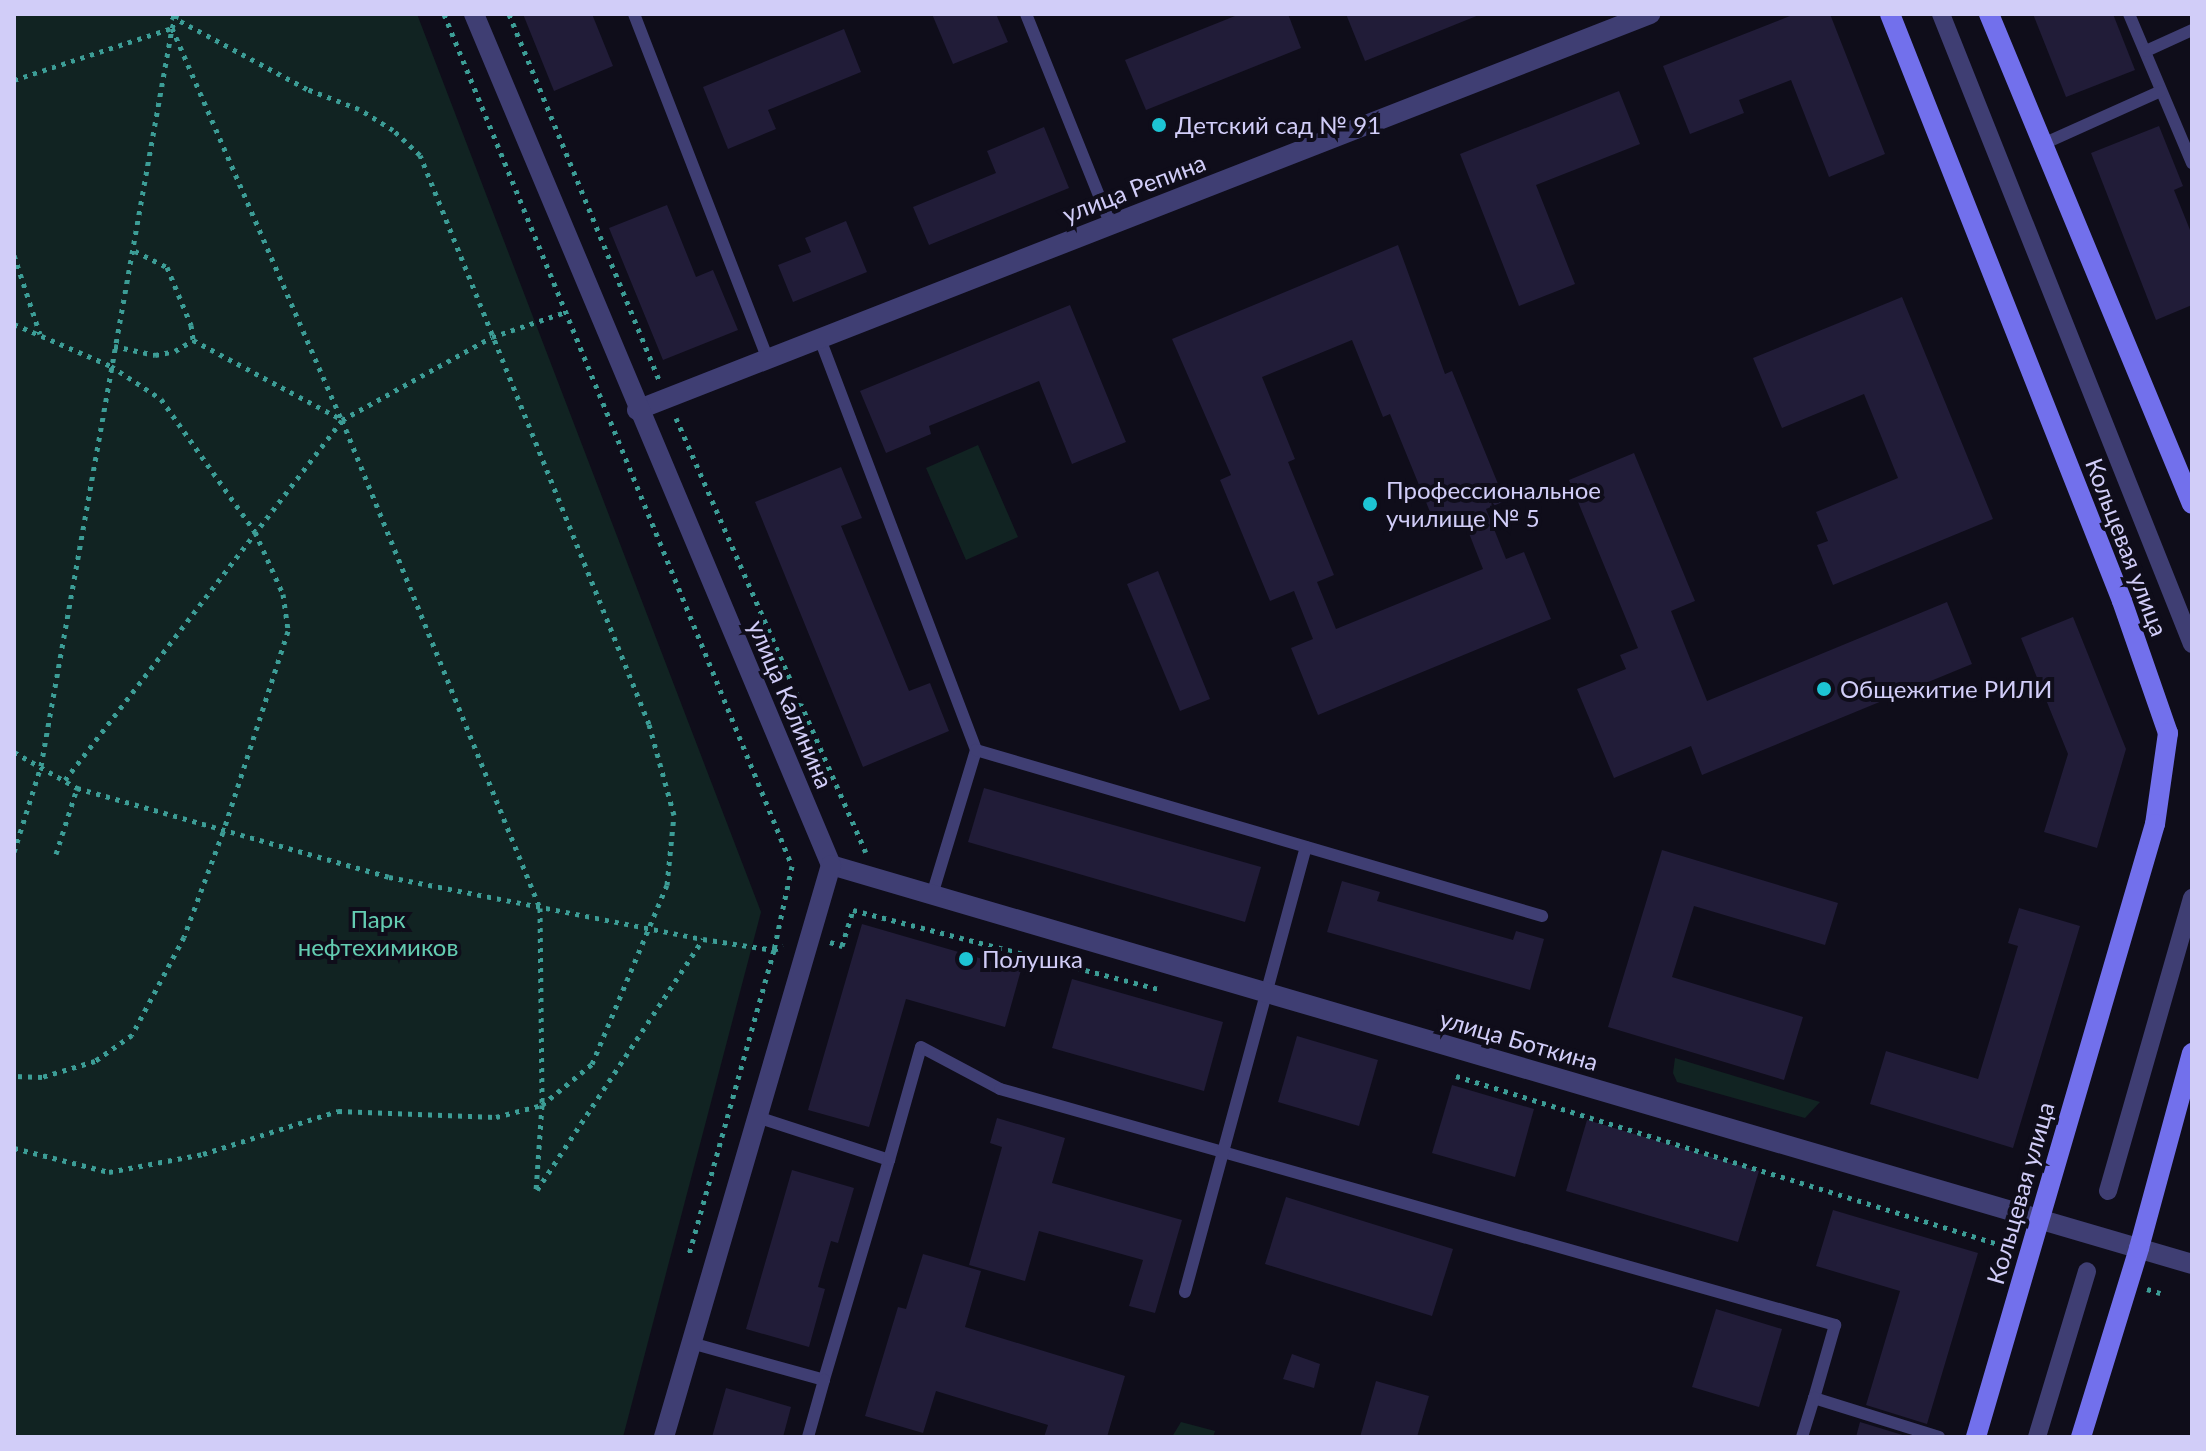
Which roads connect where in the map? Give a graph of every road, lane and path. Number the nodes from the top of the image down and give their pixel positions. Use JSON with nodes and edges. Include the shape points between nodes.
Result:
{"nodes":[{"id":1,"x":167,"y":14,"type":"edge"},
{"id":2,"x":444,"y":14,"type":"edge"},
{"id":3,"x":474,"y":14,"type":"edge"},
{"id":4,"x":509,"y":14,"type":"edge"},
{"id":5,"x":634,"y":14,"type":"edge"},
{"id":6,"x":1026,"y":14,"type":"edge"},
{"id":7,"x":1650,"y":14,"type":"edge"},
{"id":8,"x":1890,"y":14,"type":"edge"},
{"id":9,"x":1941,"y":14,"type":"edge"},
{"id":10,"x":1989,"y":14,"type":"edge"},
{"id":11,"x":2129,"y":14,"type":"edge"},
{"id":12,"x":176,"y":16,"type":"edge"},
{"id":13,"x":172,"y":28,"type":"junction"},
{"id":14,"x":2192,"y":30,"type":"edge"},
{"id":15,"x":2146,"y":51,"type":"junction"},
{"id":16,"x":14,"y":80,"type":"edge"},
{"id":17,"x":2161,"y":91,"type":"junction"},
{"id":18,"x":2043,"y":144,"type":"junction"},
{"id":19,"x":2192,"y":163,"type":"edge"},
{"id":20,"x":1111,"y":225,"type":"junction"},
{"id":21,"x":135,"y":251,"type":"junction"},
{"id":22,"x":14,"y":255,"type":"edge"},
{"id":23,"x":566,"y":312,"type":"junction"},
{"id":24,"x":14,"y":324,"type":"edge"},
{"id":25,"x":40,"y":334,"type":"junction"},
{"id":26,"x":492,"y":337,"type":"junction"},
{"id":27,"x":820,"y":339,"type":"junction"},
{"id":28,"x":193,"y":340,"type":"junction"},
{"id":29,"x":114,"y":346,"type":"junction"},
{"id":30,"x":768,"y":359,"type":"junction"},
{"id":31,"x":111,"y":366,"type":"junction"},
{"id":32,"x":667,"y":398,"type":"junction"},
{"id":33,"x":637,"y":410,"type":"junction"},
{"id":34,"x":342,"y":420,"type":"junction"},
{"id":35,"x":2192,"y":504,"type":"edge"},
{"id":36,"x":255,"y":532,"type":"junction"},
{"id":37,"x":2192,"y":644,"type":"edge"},
{"id":38,"x":976,"y":750,"type":"junction"},
{"id":39,"x":14,"y":752,"type":"edge"},
{"id":40,"x":41,"y":766,"type":"junction"},
{"id":41,"x":65,"y":780,"type":"junction"},
{"id":42,"x":77,"y":788,"type":"junction"},
{"id":43,"x":223,"y":832,"type":"junction"},
{"id":44,"x":1306,"y":847,"type":"junction"},
{"id":45,"x":14,"y":852,"type":"edge"},
{"id":46,"x":56,"y":854,"type":"dead end"},
{"id":47,"x":867,"y":855,"type":"dead end"},
{"id":48,"x":831,"y":865,"type":"junction"},
{"id":49,"x":932,"y":895,"type":"junction"},
{"id":50,"x":2192,"y":898,"type":"edge"},
{"id":51,"x":540,"y":908,"type":"junction"},
{"id":52,"x":1542,"y":916,"type":"dead end"},
{"id":53,"x":649,"y":927,"type":"junction"},
{"id":54,"x":808,"y":935,"type":"junction"},
{"id":55,"x":703,"y":939,"type":"junction"},
{"id":56,"x":774,"y":950,"type":"junction"},
{"id":57,"x":1168,"y":991,"type":"dead end"},
{"id":58,"x":1263,"y":992,"type":"junction"},
{"id":59,"x":2192,"y":1053,"type":"edge"},
{"id":60,"x":14,"y":1076,"type":"edge"},
{"id":61,"x":1454,"y":1076,"type":"dead end"},
{"id":62,"x":542,"y":1105,"type":"junction"},
{"id":63,"x":757,"y":1117,"type":"junction"},
{"id":64,"x":14,"y":1148,"type":"edge"},
{"id":65,"x":1222,"y":1152,"type":"junction"},
{"id":66,"x":889,"y":1160,"type":"junction"},
{"id":67,"x":2108,"y":1191,"type":"dead end"},
{"id":68,"x":2039,"y":1219,"type":"junction"},
{"id":69,"x":1997,"y":1244,"type":"dead end"},
{"id":70,"x":2139,"y":1248,"type":"junction"},
{"id":71,"x":2192,"y":1264,"type":"edge"},
{"id":72,"x":685,"y":1270,"type":"dead end"},
{"id":73,"x":2087,"y":1271,"type":"dead end"},
{"id":74,"x":1185,"y":1292,"type":"dead end"},
{"id":75,"x":691,"y":1343,"type":"junction"},
{"id":76,"x":824,"y":1380,"type":"junction"},
{"id":77,"x":1814,"y":1398,"type":"junction"},
{"id":78,"x":664,"y":1437,"type":"edge"},
{"id":79,"x":808,"y":1437,"type":"edge"},
{"id":80,"x":1802,"y":1437,"type":"edge"},
{"id":81,"x":1939,"y":1437,"type":"edge"},
{"id":82,"x":1976,"y":1437,"type":"edge"},
{"id":83,"x":2037,"y":1437,"type":"edge"},
{"id":84,"x":2081,"y":1437,"type":"edge"}],
"edges":[{"from":1,"to":12,"type":"path"},
{"from":2,"to":23,"type":"path"},
{"from":3,"to":33,"type":"street","name":"улица Калинина"},
{"from":4,"to":32,"type":"path"},
{"from":5,"to":30,"type":"lane"},
{"from":6,"to":20,"type":"lane"},
{"from":7,"to":20,"type":"street","name":"улица Репина"},
{"from":8,"to":68,"type":"main road","name":"Кольцевая улица","via":[[2122,601],[2168,733],[2155,824]]},
{"from":9,"to":37,"type":"street"},
{"from":10,"to":18,"type":"main road"},
{"from":11,"to":15,"type":"lane"},
{"from":12,"to":13,"type":"path"},
{"from":12,"to":26,"type":"path","via":[[307,89],[359,109],[420,155]]},
{"from":13,"to":16,"type":"path"},
{"from":13,"to":21,"type":"path"},
{"from":13,"to":34,"type":"path"},
{"from":14,"to":15,"type":"lane"},
{"from":15,"to":17,"type":"lane"},
{"from":17,"to":18,"type":"lane"},
{"from":17,"to":19,"type":"lane"},
{"from":18,"to":35,"type":"main road"},
{"from":20,"to":27,"type":"street","name":"улица Репина"},
{"from":21,"to":28,"type":"path","via":[[167,267]]},
{"from":21,"to":29,"type":"path"},
{"from":22,"to":25,"type":"path"},
{"from":23,"to":26,"type":"path"},
{"from":23,"to":56,"type":"path","via":[[792,866]]},
{"from":24,"to":25,"type":"path"},
{"from":25,"to":31,"type":"path"},
{"from":26,"to":34,"type":"path"},
{"from":26,"to":53,"type":"path","via":[[649,724],[674,815],[667,885]]},
{"from":27,"to":30,"type":"street","name":"улица Репина"},
{"from":27,"to":38,"type":"lane"},
{"from":28,"to":29,"type":"path","via":[[155,355]]},
{"from":28,"to":34,"type":"path"},
{"from":29,"to":31,"type":"path"},
{"from":30,"to":32,"type":"street","name":"улица Репина"},
{"from":31,"to":36,"type":"path","via":[[161,399]]},
{"from":31,"to":40,"type":"path"},
{"from":32,"to":33,"type":"street","name":"улица Репина"},
{"from":32,"to":47,"type":"path"},
{"from":33,"to":48,"type":"street","name":"улица Калинина"},
{"from":34,"to":36,"type":"path"},
{"from":34,"to":51,"type":"path"},
{"from":36,"to":41,"type":"path"},
{"from":36,"to":43,"type":"path","via":[[283,594],[288,631]]},
{"from":38,"to":44,"type":"lane"},
{"from":38,"to":49,"type":"lane"},
{"from":39,"to":40,"type":"path"},
{"from":40,"to":41,"type":"path"},
{"from":40,"to":45,"type":"path"},
{"from":41,"to":42,"type":"path"},
{"from":42,"to":43,"type":"path"},
{"from":42,"to":46,"type":"path"},
{"from":43,"to":51,"type":"path","via":[[389,877]]},
{"from":43,"to":60,"type":"path","via":[[184,937],[132,1035],[95,1061],[42,1077]]},
{"from":44,"to":52,"type":"lane"},
{"from":44,"to":58,"type":"lane"},
{"from":48,"to":49,"type":"street","name":"улица Боткина"},
{"from":48,"to":54,"type":"street"},
{"from":49,"to":58,"type":"street","name":"улица Боткина"},
{"from":50,"to":67,"type":"street"},
{"from":51,"to":53,"type":"path"},
{"from":51,"to":62,"type":"path"},
{"from":53,"to":55,"type":"path"},
{"from":53,"to":62,"type":"path","via":[[592,1064]]},
{"from":54,"to":56,"type":"path"},
{"from":54,"to":57,"type":"path","via":[[842,946],[853,910]]},
{"from":54,"to":63,"type":"street"},
{"from":55,"to":56,"type":"path"},
{"from":55,"to":62,"type":"path","via":[[536,1190]]},
{"from":56,"to":72,"type":"path"},
{"from":58,"to":65,"type":"lane"},
{"from":58,"to":68,"type":"street","name":"улица Боткина"},
{"from":59,"to":70,"type":"main road"},
{"from":61,"to":69,"type":"path"},
{"from":62,"to":64,"type":"path","via":[[496,1117],[338,1111],[203,1154],[109,1172]]},
{"from":63,"to":66,"type":"lane"},
{"from":63,"to":75,"type":"street"},
{"from":65,"to":66,"type":"lane","via":[[1000,1089],[921,1047]]},
{"from":65,"to":74,"type":"lane"},
{"from":65,"to":77,"type":"lane","via":[[1835,1325]]},
{"from":66,"to":76,"type":"lane"},
{"from":68,"to":70,"type":"street","name":"улица Боткина"},
{"from":68,"to":82,"type":"main road","name":"Кольцевая улица"},
{"from":70,"to":71,"type":"street","name":"улица Боткина"},
{"from":70,"to":84,"type":"main road"},
{"from":73,"to":83,"type":"street"},
{"from":75,"to":76,"type":"lane"},
{"from":75,"to":78,"type":"street"},
{"from":76,"to":79,"type":"lane"},
{"from":77,"to":80,"type":"lane"},
{"from":77,"to":81,"type":"lane"}]}
